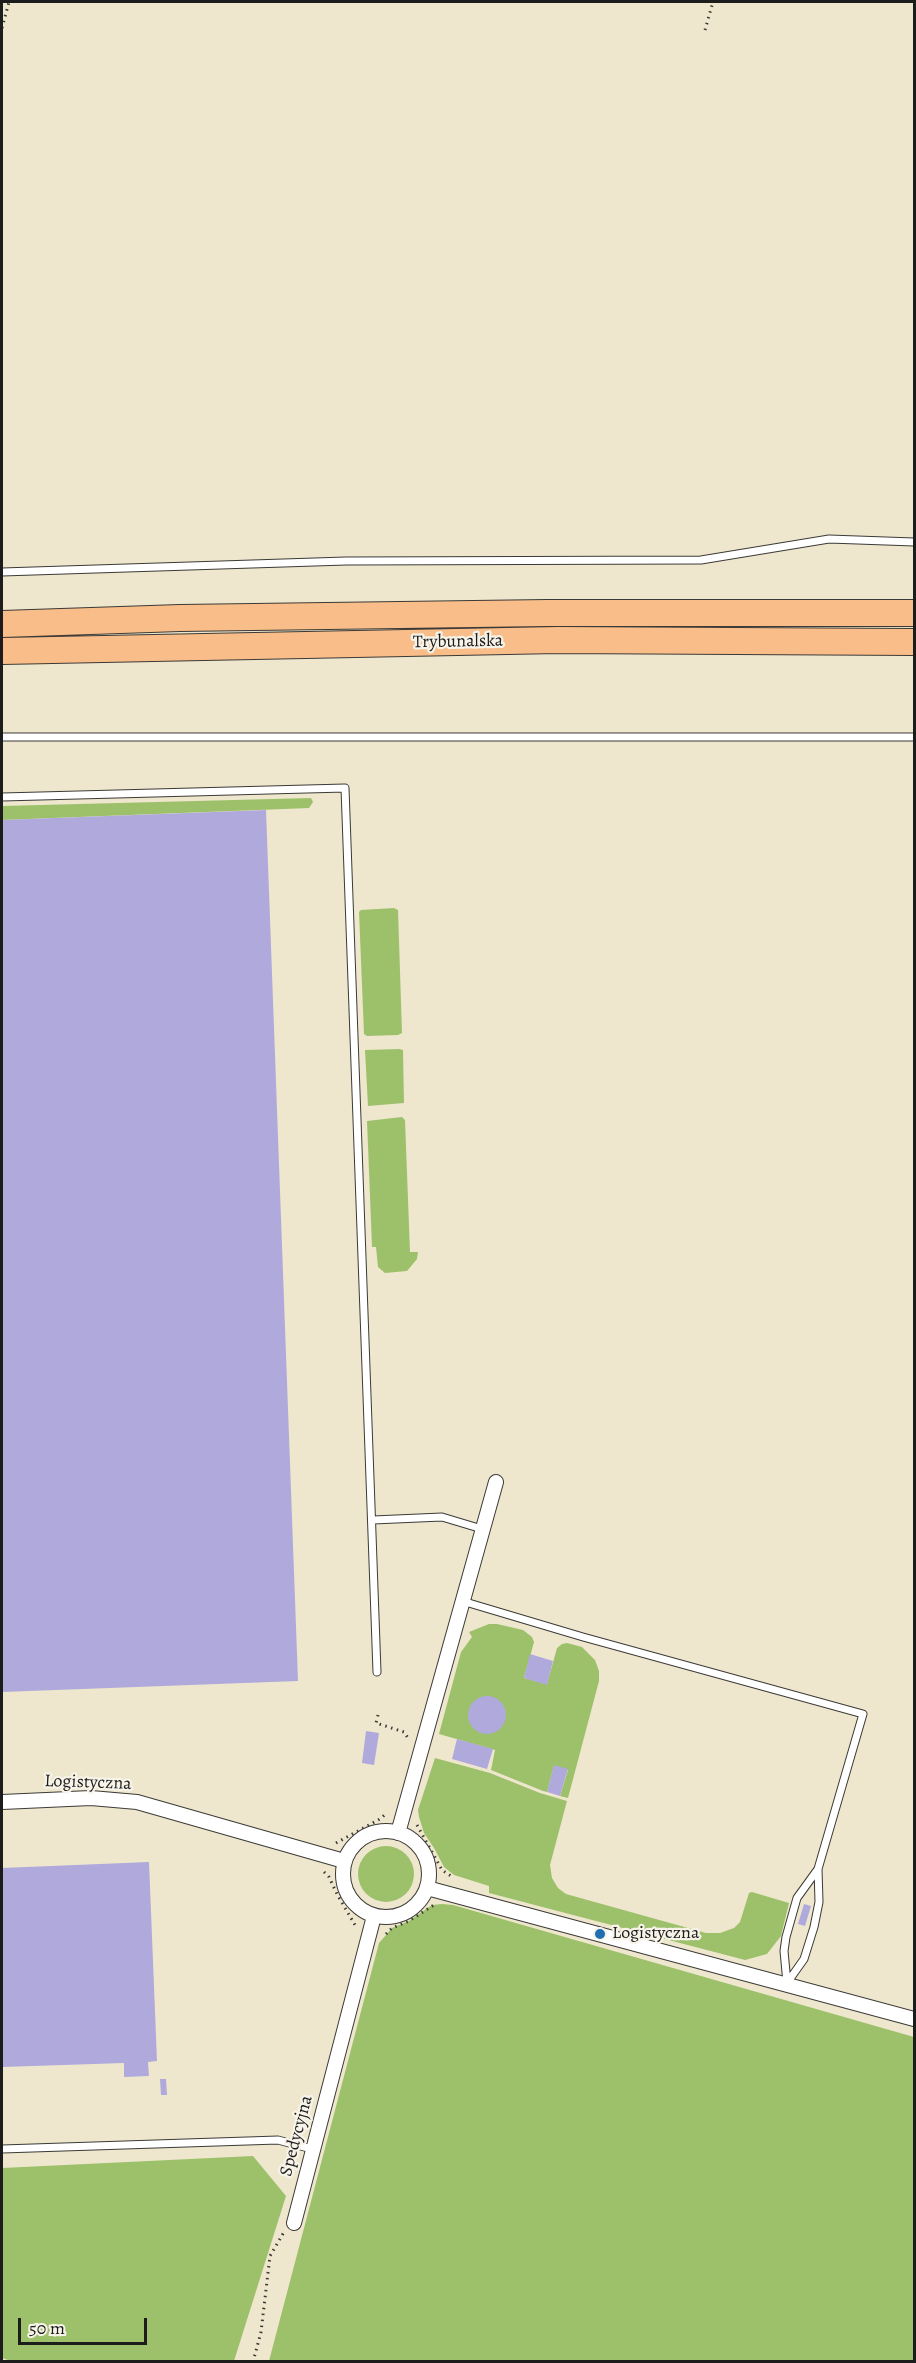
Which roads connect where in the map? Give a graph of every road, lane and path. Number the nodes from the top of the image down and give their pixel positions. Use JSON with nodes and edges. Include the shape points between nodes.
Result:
{"nodes":[{"id":1,"x":9,"y":2,"type":"edge"},
{"id":2,"x":713,"y":2,"type":"edge"},
{"id":3,"x":2,"y":28,"type":"edge"},
{"id":4,"x":705,"y":30,"type":"dead end"},
{"id":5,"x":915,"y":542,"type":"edge"},
{"id":6,"x":2,"y":572,"type":"edge"},
{"id":7,"x":915,"y":613,"type":"edge"},
{"id":8,"x":2,"y":624,"type":"edge"},
{"id":9,"x":915,"y":642,"type":"edge"},
{"id":10,"x":2,"y":651,"type":"edge"},
{"id":11,"x":2,"y":736,"type":"edge"},
{"id":12,"x":915,"y":736,"type":"edge"},
{"id":13,"x":2,"y":797,"type":"edge"},
{"id":14,"x":496,"y":1482,"type":"dead end"},
{"id":15,"x":373,"y":1520,"type":"junction"},
{"id":16,"x":482,"y":1529,"type":"junction"},
{"id":17,"x":462,"y":1601,"type":"junction"},
{"id":18,"x":377,"y":1672,"type":"dead end"},
{"id":19,"x":378,"y":1715,"type":"dead end"},
{"id":20,"x":407,"y":1745,"type":"dead end"},
{"id":21,"x":2,"y":1802,"type":"edge"},
{"id":22,"x":390,"y":1804,"type":"dead end"},
{"id":23,"x":415,"y":1816,"type":"dead end"},
{"id":24,"x":398,"y":1833,"type":"junction"},
{"id":25,"x":329,"y":1845,"type":"dead end"},
{"id":26,"x":305,"y":1851,"type":"junction"},
{"id":27,"x":344,"y":1862,"type":"junction"},
{"id":28,"x":818,"y":1869,"type":"junction"},
{"id":29,"x":455,"y":1879,"type":"dead end"},
{"id":30,"x":427,"y":1888,"type":"junction"},
{"id":31,"x":437,"y":1904,"type":"dead end"},
{"id":32,"x":374,"y":1916,"type":"junction"},
{"id":33,"x":356,"y":1932,"type":"dead end"},
{"id":34,"x":381,"y":1940,"type":"dead end"},
{"id":35,"x":787,"y":1983,"type":"junction"},
{"id":36,"x":915,"y":2019,"type":"edge"},
{"id":37,"x":2,"y":2149,"type":"edge"},
{"id":38,"x":312,"y":2149,"type":"junction"},
{"id":39,"x":294,"y":2223,"type":"joint"},
{"id":40,"x":253,"y":2361,"type":"edge"}],
"edges":[{"from":1,"to":3,"type":"path"},
{"from":2,"to":4,"type":"path"},
{"from":5,"to":6,"type":"lane","via":[[829,539],[701,560],[346,561]]},
{"from":7,"to":8,"type":"highway","name":"Trybunalska","via":[[547,613]]},
{"from":9,"to":10,"type":"highway","name":"Trybunalska","via":[[558,640]]},
{"from":11,"to":12,"type":"lane"},
{"from":13,"to":15,"type":"lane","via":[[345,788]]},
{"from":14,"to":16,"type":"street"},
{"from":15,"to":16,"type":"lane","via":[[442,1517]]},
{"from":15,"to":18,"type":"lane"},
{"from":16,"to":17,"type":"street"},
{"from":17,"to":24,"type":"street"},
{"from":17,"to":28,"type":"lane","via":[[863,1714]]},
{"from":19,"to":20,"type":"path","via":[[376,1723],[404,1732],[409,1739]]},
{"from":21,"to":26,"type":"street","name":"Logistyczna","via":[[91,1798],[129,1801]]},
{"from":22,"to":25,"type":"path","via":[[380,1820]]},
{"from":23,"to":29,"type":"path","via":[[442,1870]]},
{"from":24,"to":27,"type":"street","via":[[385,1831],[366,1836],[350,1849]]},
{"from":24,"to":30,"type":"street","via":[[424,1854],[428,1865]]},
{"from":26,"to":27,"type":"street","name":"Logistyczna"},
{"from":26,"to":33,"type":"path","via":[[302,1862],[316,1866],[329,1877],[353,1918]]},
{"from":27,"to":32,"type":"street","via":[[342,1875],[352,1901]]},
{"from":28,"to":35,"type":"lane","via":[[819,1902],[814,1927],[804,1959]]},
{"from":28,"to":35,"type":"lane","via":[[797,1898],[786,1937]]},
{"from":30,"to":32,"type":"street","via":[[412,1909],[400,1915]]},
{"from":30,"to":35,"type":"street"},
{"from":31,"to":34,"type":"path","via":[[392,1928]]},
{"from":32,"to":38,"type":"street","name":"Spedycyjna"},
{"from":35,"to":36,"type":"street"},
{"from":37,"to":38,"type":"lane","via":[[278,2140]]},
{"from":38,"to":39,"type":"street","name":"Spedycyjna"},
{"from":39,"to":40,"type":"path","via":[[280,2235],[270,2256],[261,2332]]}]}
